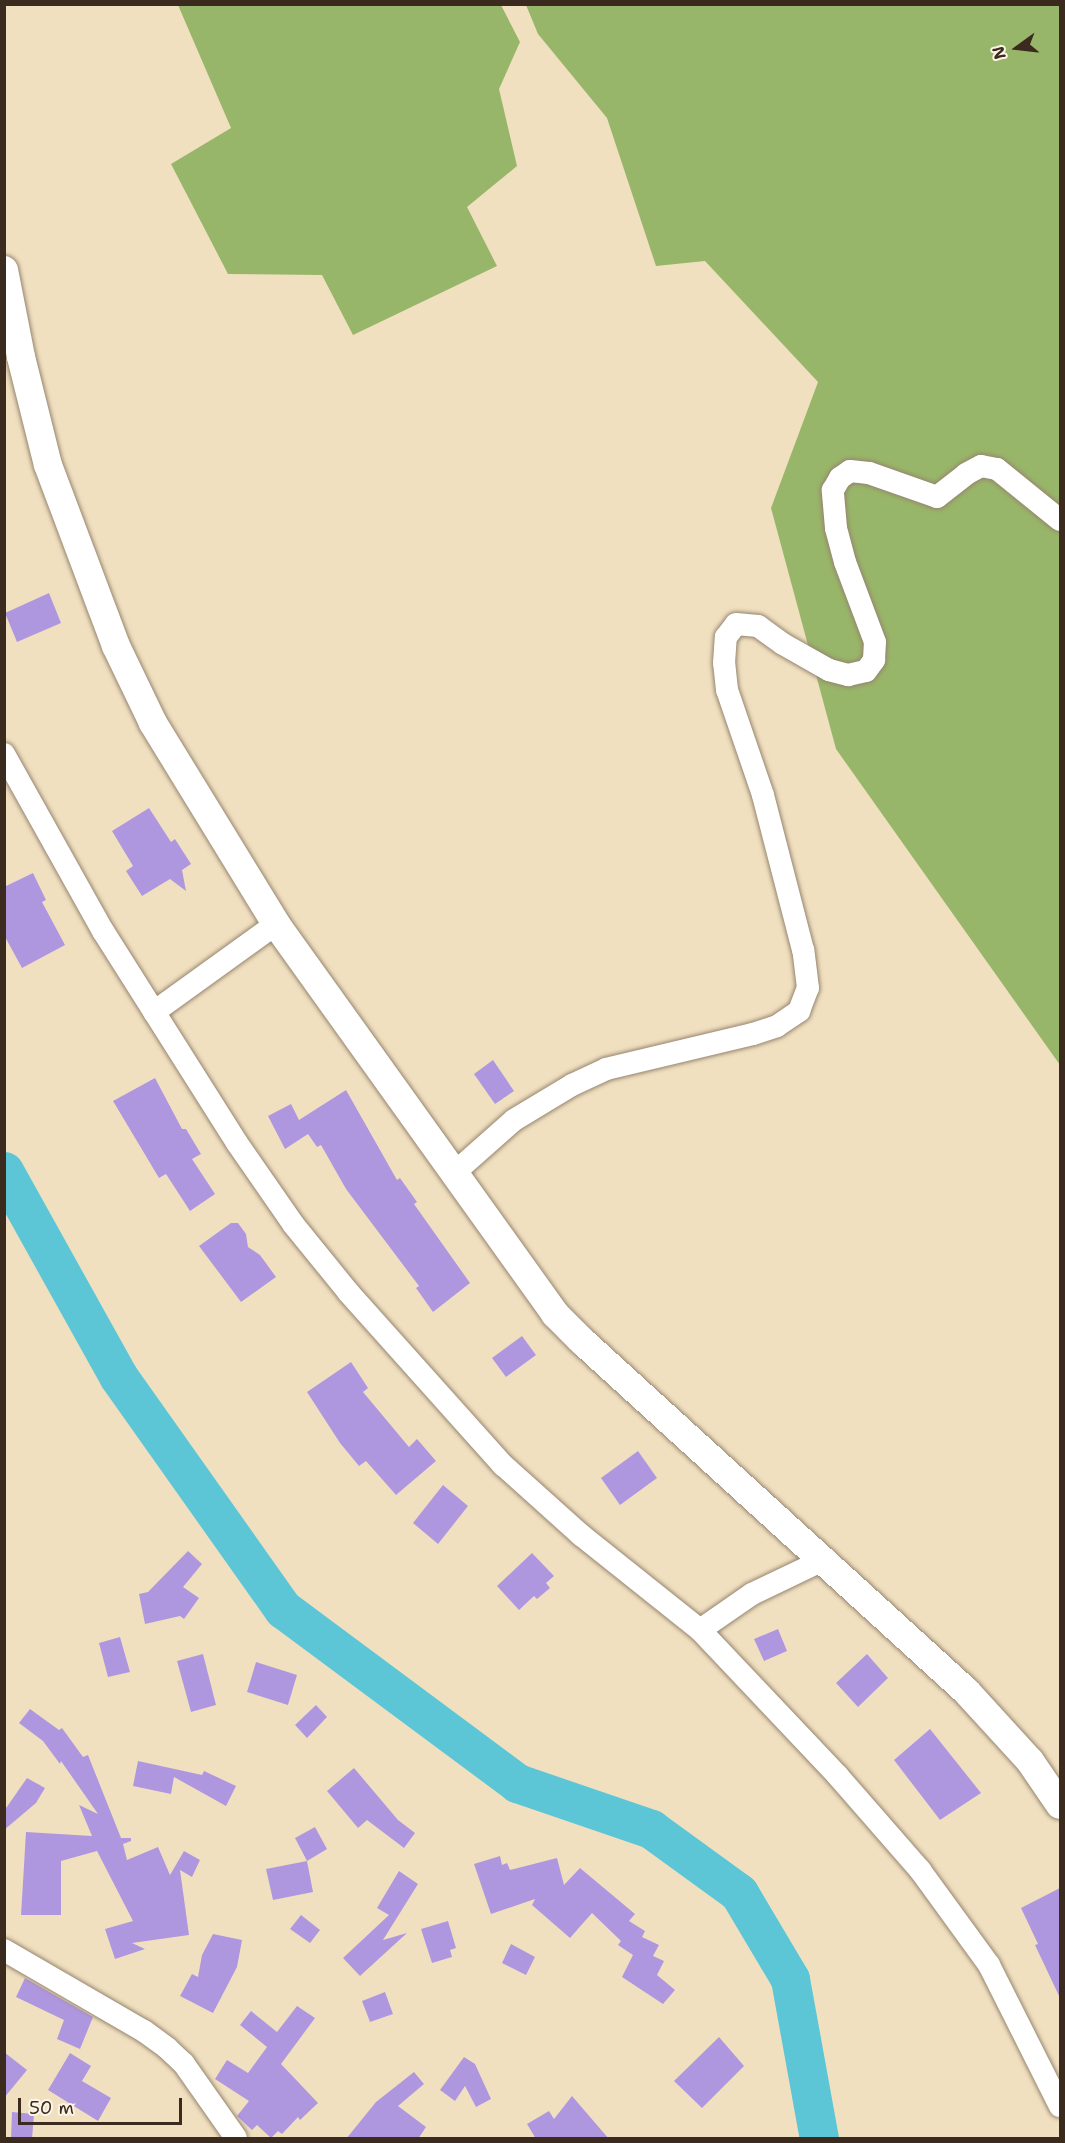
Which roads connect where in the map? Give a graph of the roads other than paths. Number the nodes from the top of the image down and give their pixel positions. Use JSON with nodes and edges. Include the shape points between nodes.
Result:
{"nodes":[{"id":1,"x":4,"y":270,"type":"edge"},
{"id":2,"x":1060,"y":520,"type":"edge"},
{"id":3,"x":4,"y":754,"type":"edge"},
{"id":4,"x":276,"y":924,"type":"junction"},
{"id":5,"x":154,"y":1012,"type":"junction"},
{"id":6,"x":453,"y":1174,"type":"junction"},
{"id":7,"x":823,"y":1560,"type":"junction"},
{"id":8,"x":700,"y":1630,"type":"junction"},
{"id":9,"x":1060,"y":1804,"type":"edge"},
{"id":10,"x":4,"y":1950,"type":"edge"},
{"id":11,"x":1060,"y":2106,"type":"edge"},
{"id":12,"x":236,"y":2139,"type":"edge"}],
"edges":[{"from":1,"to":4,"type":"street","via":[[48,465],[116,646],[153,723]]},
{"from":2,"to":6,"type":"street","via":[[998,469],[981,466],[937,497],[869,473],[850,471],[840,478],[833,490],[836,528],[875,642],[874,660],[866,670],[848,675],[829,670],[758,626],[736,624],[726,637],[724,663],[727,690],[763,795],[803,950],[808,988],[799,1011],[777,1026],[753,1034],[606,1069],[572,1085],[514,1120]]},
{"from":3,"to":5,"type":"street","via":[[87,905]]},
{"from":4,"to":5,"type":"street"},
{"from":4,"to":6,"type":"street"},
{"from":5,"to":8,"type":"street","via":[[258,1176],[349,1293],[503,1465],[581,1535]]},
{"from":6,"to":7,"type":"street","via":[[526,1275],[582,1341]]},
{"from":7,"to":8,"type":"street","via":[[752,1594]]},
{"from":7,"to":9,"type":"street","via":[[966,1691],[1030,1761]]},
{"from":8,"to":11,"type":"street","via":[[838,1776],[920,1870],[989,1965]]},
{"from":10,"to":12,"type":"street","via":[[167,2048],[184,2064]]}]}
